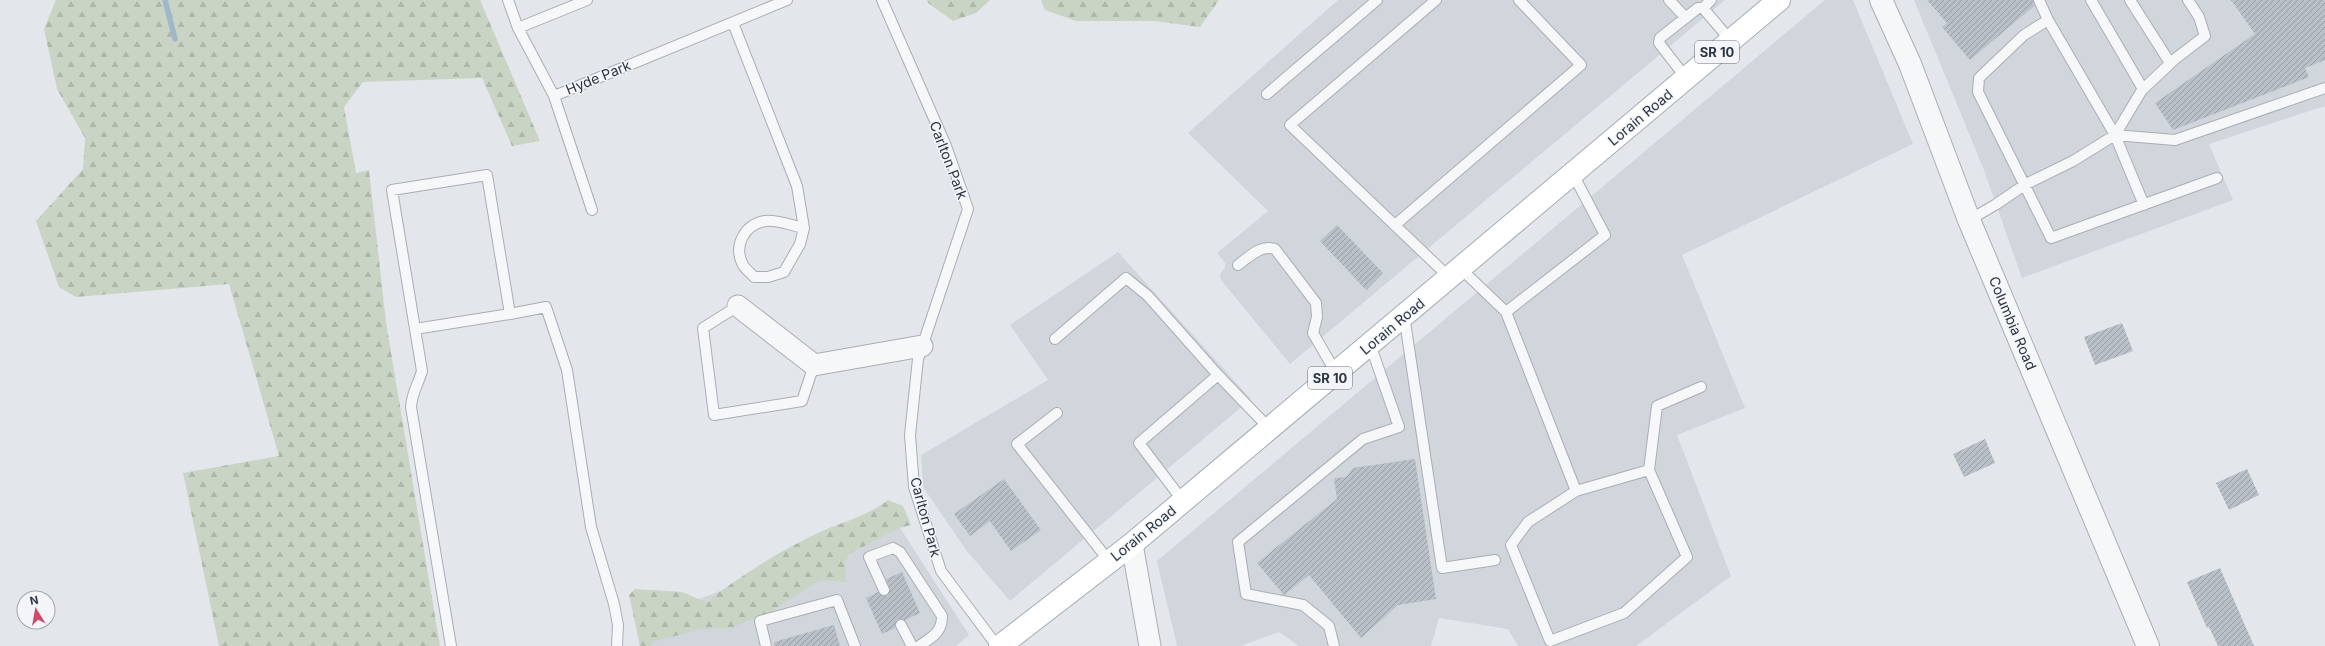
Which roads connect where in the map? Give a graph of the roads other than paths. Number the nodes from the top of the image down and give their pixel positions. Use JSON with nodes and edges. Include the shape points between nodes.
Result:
{"nodes":[{"id":1,"x":508,"y":0,"type":"edge"},
{"id":2,"x":587,"y":0,"type":"edge"},
{"id":3,"x":787,"y":0,"type":"edge"},
{"id":4,"x":882,"y":0,"type":"edge"},
{"id":5,"x":1377,"y":0,"type":"edge"},
{"id":6,"x":1436,"y":0,"type":"edge"},
{"id":7,"x":1519,"y":0,"type":"edge"},
{"id":8,"x":1669,"y":0,"type":"edge"},
{"id":9,"x":1711,"y":0,"type":"edge"},
{"id":10,"x":1779,"y":0,"type":"edge"},
{"id":11,"x":1881,"y":0,"type":"edge"},
{"id":12,"x":2039,"y":0,"type":"edge"},
{"id":13,"x":2090,"y":0,"type":"edge"},
{"id":14,"x":2130,"y":0,"type":"edge"},
{"id":15,"x":2188,"y":0,"type":"edge"},
{"id":16,"x":1703,"y":8,"type":"junction"},
{"id":17,"x":1686,"y":18,"type":"junction"},
{"id":18,"x":2048,"y":20,"type":"junction"},
{"id":19,"x":732,"y":23,"type":"junction"},
{"id":20,"x":518,"y":28,"type":"junction"},
{"id":21,"x":1731,"y":41,"type":"junction"},
{"id":22,"x":2170,"y":63,"type":"junction"},
{"id":23,"x":1686,"y":78,"type":"junction"},
{"id":24,"x":2325,"y":88,"type":"edge"},
{"id":25,"x":2143,"y":89,"type":"junction"},
{"id":26,"x":1267,"y":94,"type":"dead end"},
{"id":27,"x":554,"y":96,"type":"junction"},
{"id":28,"x":2115,"y":135,"type":"junction"},
{"id":29,"x":1572,"y":174,"type":"junction"},
{"id":30,"x":2217,"y":178,"type":"dead end"},
{"id":31,"x":2026,"y":184,"type":"junction"},
{"id":32,"x":2144,"y":205,"type":"junction"},
{"id":33,"x":592,"y":210,"type":"dead end"},
{"id":34,"x":1969,"y":220,"type":"junction"},
{"id":35,"x":1396,"y":225,"type":"junction"},
{"id":36,"x":804,"y":228,"type":"junction"},
{"id":37,"x":1238,"y":265,"type":"dead end"},
{"id":38,"x":1455,"y":272,"type":"junction"},
{"id":39,"x":738,"y":306,"type":"joint"},
{"id":40,"x":1506,"y":312,"type":"junction"},
{"id":41,"x":510,"y":314,"type":"junction"},
{"id":42,"x":1404,"y":315,"type":"junction"},
{"id":43,"x":415,"y":329,"type":"junction"},
{"id":44,"x":1055,"y":339,"type":"dead end"},
{"id":45,"x":1370,"y":344,"type":"junction"},
{"id":46,"x":922,"y":346,"type":"junction"},
{"id":47,"x":814,"y":365,"type":"junction"},
{"id":48,"x":1336,"y":373,"type":"junction"},
{"id":49,"x":1218,"y":376,"type":"junction"},
{"id":50,"x":1701,"y":387,"type":"dead end"},
{"id":51,"x":1057,"y":413,"type":"dead end"},
{"id":52,"x":1269,"y":428,"type":"junction"},
{"id":53,"x":1649,"y":470,"type":"junction"},
{"id":54,"x":1576,"y":491,"type":"junction"},
{"id":55,"x":1183,"y":501,"type":"junction"},
{"id":56,"x":1132,"y":544,"type":"junction"},
{"id":57,"x":1495,"y":560,"type":"dead end"},
{"id":58,"x":1109,"y":561,"type":"junction"},
{"id":59,"x":884,"y":590,"type":"dead end"},
{"id":60,"x":901,"y":625,"type":"dead end"},
{"id":61,"x":451,"y":646,"type":"edge"},
{"id":62,"x":617,"y":646,"type":"edge"},
{"id":63,"x":766,"y":646,"type":"edge"},
{"id":64,"x":855,"y":646,"type":"edge"},
{"id":65,"x":912,"y":646,"type":"edge"},
{"id":66,"x":919,"y":646,"type":"edge"},
{"id":67,"x":998,"y":646,"type":"edge"},
{"id":68,"x":1150,"y":646,"type":"edge"},
{"id":69,"x":1334,"y":646,"type":"edge"},
{"id":70,"x":2148,"y":646,"type":"edge"}],
"edges":[{"from":1,"to":20,"type":"lane"},
{"from":2,"to":20,"type":"lane"},
{"from":3,"to":19,"type":"lane","name":"Hyde Park"},
{"from":4,"to":46,"type":"lane","name":"Carlton Park","via":[[946,146],[968,209]]},
{"from":5,"to":26,"type":"lane"},
{"from":6,"to":35,"type":"lane","via":[[1290,125]]},
{"from":7,"to":35,"type":"lane","via":[[1582,65]]},
{"from":8,"to":17,"type":"lane"},
{"from":9,"to":16,"type":"lane"},
{"from":10,"to":21,"type":"main road","name":"Lorain Road","number":"SR 10"},
{"from":11,"to":34,"type":"street","name":"Columbia Road","via":[[1910,64]]},
{"from":12,"to":18,"type":"lane"},
{"from":13,"to":25,"type":"lane"},
{"from":14,"to":22,"type":"lane"},
{"from":15,"to":22,"type":"lane","via":[[2199,17],[2205,36]]},
{"from":16,"to":17,"type":"lane","via":[[1698,8]]},
{"from":16,"to":21,"type":"lane"},
{"from":17,"to":23,"type":"lane","via":[[1660,38],[1659,43]]},
{"from":18,"to":28,"type":"lane"},
{"from":18,"to":31,"type":"lane","via":[[2024,35],[1979,78],[1978,92]]},
{"from":19,"to":27,"type":"lane","name":"Hyde Park"},
{"from":19,"to":36,"type":"lane","via":[[797,186]]},
{"from":20,"to":27,"type":"lane"},
{"from":21,"to":23,"type":"main road","name":"Lorain Road","number":"SR 10"},
{"from":22,"to":25,"type":"lane"},
{"from":23,"to":29,"type":"main road","name":"Lorain Road","number":"SR 10"},
{"from":24,"to":28,"type":"lane","via":[[2175,140]]},
{"from":25,"to":28,"type":"lane"},
{"from":27,"to":33,"type":"lane","name":"Hyde Park"},
{"from":28,"to":31,"type":"lane","via":[[2073,161]]},
{"from":28,"to":32,"type":"lane"},
{"from":29,"to":38,"type":"main road","name":"Lorain Road","number":"SR 10"},
{"from":29,"to":40,"type":"lane","via":[[1605,235]]},
{"from":30,"to":32,"type":"lane"},
{"from":31,"to":32,"type":"lane","via":[[2051,238]]},
{"from":31,"to":34,"type":"lane"},
{"from":34,"to":70,"type":"street","name":"Columbia Road"},
{"from":35,"to":38,"type":"lane"},
{"from":36,"to":36,"type":"lane","via":[[800,244],[784,272],[768,277],[754,277],[743,265],[740,250],[742,236],[751,226],[766,221]]},
{"from":37,"to":48,"type":"lane","via":[[1258,250],[1269,246],[1275,249],[1316,303],[1317,317],[1313,333]]},
{"from":38,"to":40,"type":"lane"},
{"from":38,"to":42,"type":"main road","name":"Lorain Road","number":"SR 10"},
{"from":39,"to":47,"type":"street"},
{"from":39,"to":47,"type":"lane","via":[[703,328],[714,415],[802,401]]},
{"from":40,"to":54,"type":"lane"},
{"from":41,"to":43,"type":"lane"},
{"from":41,"to":43,"type":"lane","via":[[487,174],[392,190]]},
{"from":41,"to":62,"type":"lane","via":[[546,307],[568,370],[592,527],[618,625]]},
{"from":42,"to":45,"type":"main road","name":"Lorain Road","number":"SR 10"},
{"from":42,"to":57,"type":"lane","via":[[1442,568]]},
{"from":43,"to":61,"type":"lane","via":[[422,372],[419,383],[412,393],[411,407]]},
{"from":44,"to":49,"type":"lane","via":[[1126,278],[1148,296]]},
{"from":45,"to":48,"type":"main road","name":"Lorain Road","number":"SR 10"},
{"from":45,"to":69,"type":"lane","via":[[1399,427],[1363,439],[1238,542],[1246,594],[1303,605],[1329,626]]},
{"from":46,"to":47,"type":"street"},
{"from":46,"to":67,"type":"lane","name":"Carlton Park","via":[[918,359],[910,435],[914,487],[940,571]]},
{"from":48,"to":52,"type":"main road","name":"Lorain Road","number":"SR 10"},
{"from":49,"to":52,"type":"lane"},
{"from":49,"to":55,"type":"lane","via":[[1140,443]]},
{"from":50,"to":53,"type":"lane","via":[[1657,406]]},
{"from":51,"to":58,"type":"lane","via":[[1017,444]]},
{"from":52,"to":55,"type":"main road","name":"Lorain Road","number":"SR 10"},
{"from":53,"to":54,"type":"lane"},
{"from":53,"to":54,"type":"lane","via":[[1687,557],[1624,613],[1550,641],[1511,546],[1528,522]]},
{"from":55,"to":56,"type":"main road","name":"Lorain Road","number":"SR 10"},
{"from":56,"to":58,"type":"main road","name":"Lorain Road","number":"SR 10"},
{"from":56,"to":68,"type":"street"},
{"from":58,"to":67,"type":"main road","name":"Lorain Road","number":"SR 10"},
{"from":59,"to":66,"type":"lane","via":[[869,557],[893,548],[900,552],[942,616],[942,626],[936,634]]},
{"from":60,"to":65,"type":"lane"},
{"from":63,"to":64,"type":"lane","via":[[760,621],[837,600]]}]}
